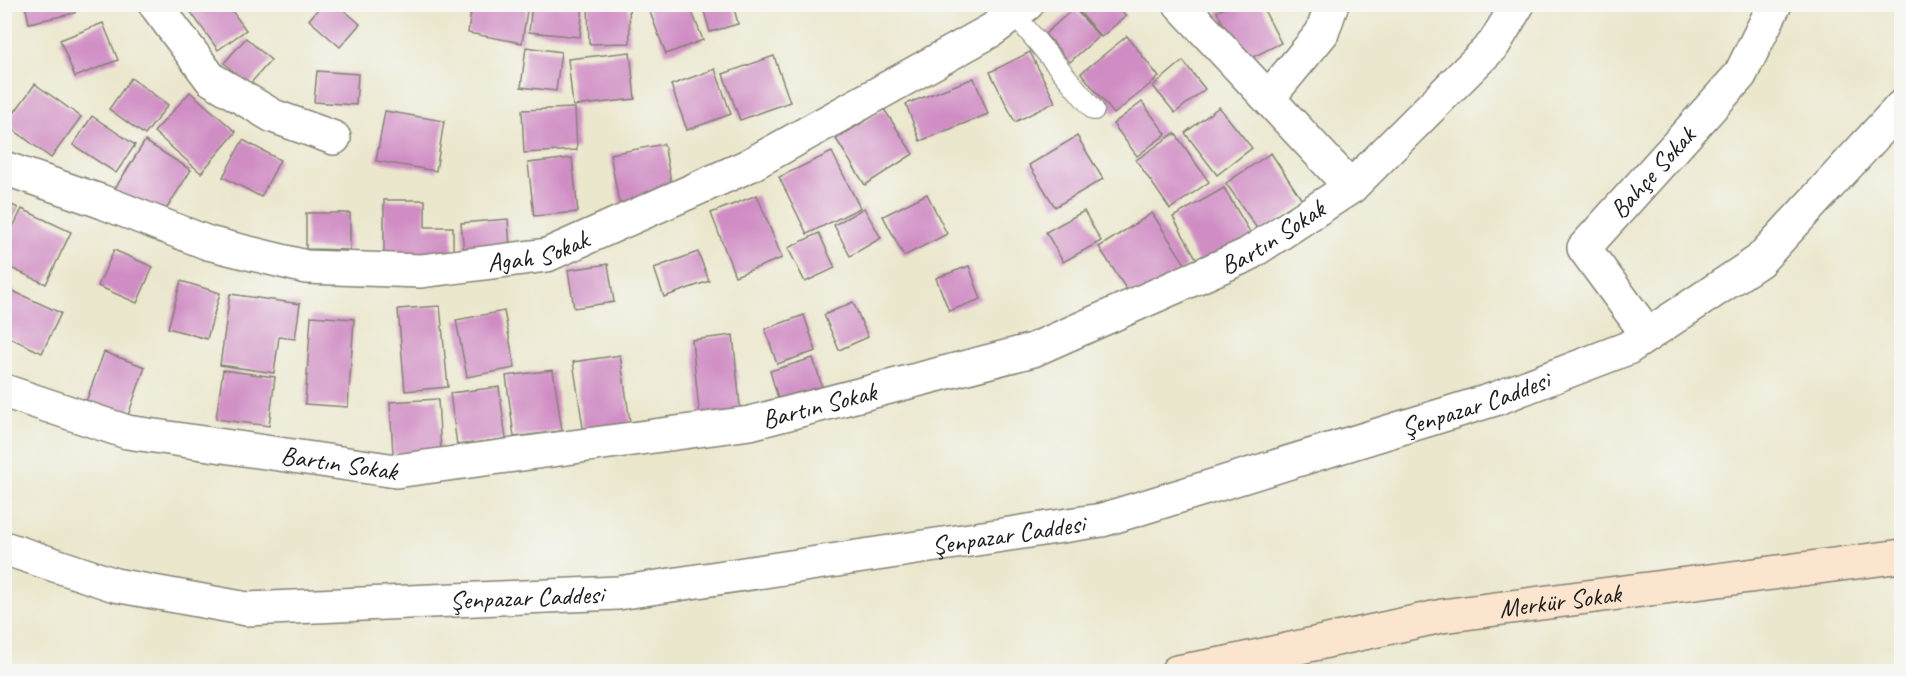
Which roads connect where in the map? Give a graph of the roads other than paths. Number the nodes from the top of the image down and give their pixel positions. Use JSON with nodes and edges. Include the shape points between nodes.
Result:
{"nodes":[{"id":1,"x":155,"y":4,"type":"edge"},
{"id":2,"x":1179,"y":4,"type":"edge"},
{"id":3,"x":1332,"y":4,"type":"edge"},
{"id":4,"x":1518,"y":4,"type":"edge"},
{"id":5,"x":1775,"y":4,"type":"edge"},
{"id":6,"x":1020,"y":9,"type":"edge"},
{"id":7,"x":1268,"y":98,"type":"junction"},
{"id":8,"x":1902,"y":106,"type":"edge"},
{"id":9,"x":1094,"y":110,"type":"dead end"},
{"id":10,"x":334,"y":138,"type":"dead end"},
{"id":11,"x":4,"y":168,"type":"edge"},
{"id":12,"x":1351,"y":187,"type":"junction"},
{"id":13,"x":1648,"y":335,"type":"junction"},
{"id":14,"x":4,"y":391,"type":"edge"},
{"id":15,"x":4,"y":548,"type":"edge"},
{"id":16,"x":1902,"y":556,"type":"edge"},
{"id":17,"x":1232,"y":668,"type":"edge"},
{"id":18,"x":1177,"y":672,"type":"edge"}],
"edges":[{"from":1,"to":10,"type":"street","via":[[211,79],[273,116]]},
{"from":2,"to":7,"type":"street"},
{"from":3,"to":7,"type":"street","via":[[1322,33]]},
{"from":4,"to":12,"type":"street","name":"Bartın Sokak","via":[[1494,44]]},
{"from":5,"to":13,"type":"street","name":"Bahçe Sokak","via":[[1740,75],[1584,248]]},
{"from":6,"to":9,"type":"lane"},
{"from":6,"to":11,"type":"street","name":"Agah Sokak","via":[[992,30],[748,166],[547,255],[421,271],[306,267],[208,243]]},
{"from":7,"to":12,"type":"street"},
{"from":8,"to":13,"type":"street","name":"Şenpazar Caddesi","via":[[1759,261]]},
{"from":12,"to":14,"type":"street","name":"Bartın Sokak","via":[[1247,255],[1033,350],[750,423],[396,471],[127,432]]},
{"from":13,"to":15,"type":"street","name":"Şenpazar Caddesi","via":[[1628,348],[1495,399],[1102,520],[618,592],[247,609],[115,585]]},
{"from":16,"to":17,"type":"street","name":"Merkür Sokak","via":[[1442,616]]},
{"from":17,"to":18,"type":"street","name":"Merkür Sokak"}]}
